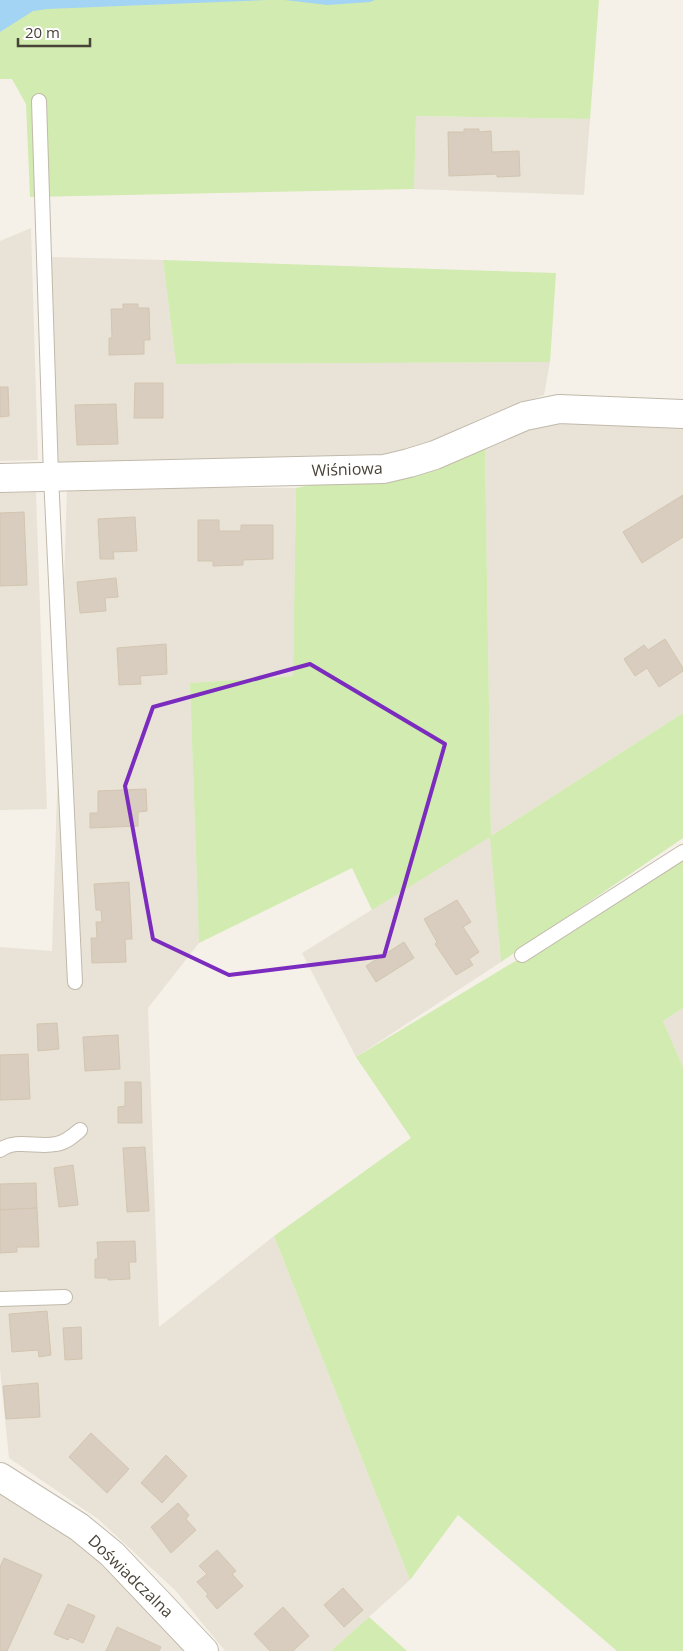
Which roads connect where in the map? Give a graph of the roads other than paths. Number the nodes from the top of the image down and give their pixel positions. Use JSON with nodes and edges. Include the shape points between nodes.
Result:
{"nodes":[{"id":1,"x":39,"y":101,"type":"dead end"},
{"id":2,"x":683,"y":414,"type":"edge"},
{"id":3,"x":50,"y":476,"type":"junction"},
{"id":4,"x":0,"y":478,"type":"edge"},
{"id":5,"x":683,"y":852,"type":"edge"},
{"id":6,"x":522,"y":955,"type":"dead end"},
{"id":7,"x":75,"y":982,"type":"dead end"},
{"id":8,"x":80,"y":1130,"type":"dead end"},
{"id":9,"x":0,"y":1150,"type":"edge"},
{"id":10,"x":65,"y":1297,"type":"dead end"},
{"id":11,"x":0,"y":1299,"type":"edge"},
{"id":12,"x":0,"y":1477,"type":"edge"},
{"id":13,"x":195,"y":1647,"type":"edge"}],
"edges":[{"from":1,"to":3,"type":"lane"},
{"from":2,"to":3,"type":"street","name":"Wiśniowa","via":[[559,409],[525,416],[435,454],[384,469]]},
{"from":3,"to":4,"type":"street","name":"Wiśniowa"},
{"from":3,"to":7,"type":"lane"},
{"from":5,"to":6,"type":"lane"},
{"from":8,"to":9,"type":"lane","via":[[56,1144],[19,1143]]},
{"from":10,"to":11,"type":"lane"},
{"from":12,"to":13,"type":"street","name":"Doświadczalna","via":[[79,1527],[112,1554]]}]}
